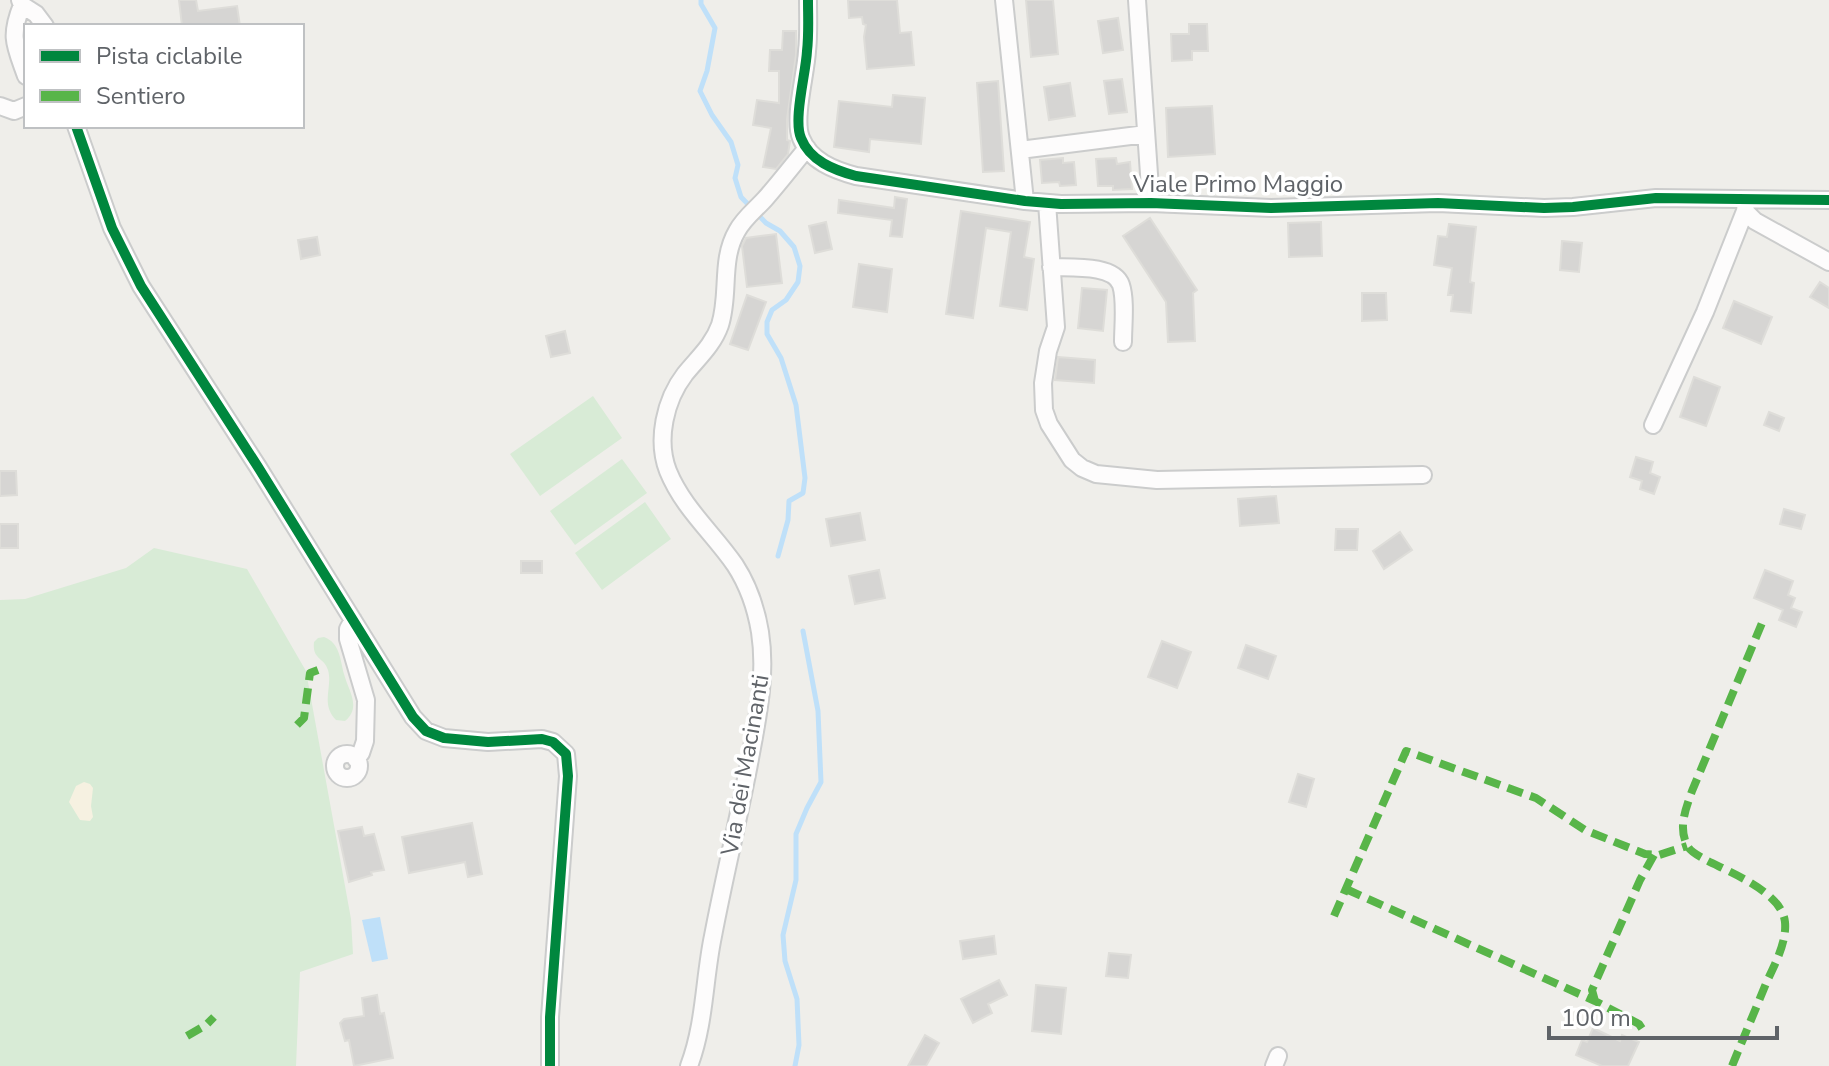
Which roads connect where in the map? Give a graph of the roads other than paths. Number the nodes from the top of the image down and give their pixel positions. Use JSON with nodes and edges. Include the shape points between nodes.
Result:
{"nodes":[{"id":1,"x":808,"y":0,"type":"edge"},
{"id":2,"x":1004,"y":0,"type":"edge"},
{"id":3,"x":1137,"y":0,"type":"edge"},
{"id":4,"x":21,"y":3,"type":"edge"},
{"id":5,"x":44,"y":24,"type":"edge"},
{"id":6,"x":24,"y":70,"type":"edge"},
{"id":7,"x":0,"y":106,"type":"edge"},
{"id":8,"x":24,"y":107,"type":"edge"},
{"id":9,"x":77,"y":128,"type":"edge"},
{"id":10,"x":1146,"y":134,"type":"junction"},
{"id":11,"x":807,"y":148,"type":"junction"},
{"id":12,"x":1020,"y":150,"type":"junction"},
{"id":13,"x":1829,"y":200,"type":"edge"},
{"id":14,"x":1025,"y":201,"type":"junction"},
{"id":15,"x":1047,"y":203,"type":"junction"},
{"id":16,"x":1151,"y":203,"type":"junction"},
{"id":17,"x":1746,"y":205,"type":"junction"},
{"id":18,"x":1829,"y":262,"type":"edge"},
{"id":19,"x":1051,"y":267,"type":"junction"},
{"id":20,"x":1123,"y":342,"type":"dead end"},
{"id":21,"x":1653,"y":425,"type":"dead end"},
{"id":22,"x":1423,"y":475,"type":"dead end"},
{"id":23,"x":353,"y":620,"type":"junction"},
{"id":24,"x":356,"y":759,"type":"dead end"},
{"id":25,"x":550,"y":1066,"type":"edge"},
{"id":26,"x":689,"y":1066,"type":"edge"}],
"edges":[{"from":1,"to":11,"type":"street","via":[[799,124]]},
{"from":2,"to":12,"type":"street"},
{"from":3,"to":10,"type":"street"},
{"from":4,"to":5,"type":"street"},
{"from":4,"to":6,"type":"street","via":[[13,33]]},
{"from":7,"to":8,"type":"street","via":[[14,111]]},
{"from":9,"to":23,"type":"street","via":[[129,266]]},
{"from":10,"to":12,"type":"street"},
{"from":10,"to":16,"type":"street"},
{"from":11,"to":14,"type":"street","name":"Viale Primo Maggio","via":[[826,165],[856,176]]},
{"from":11,"to":26,"type":"street","name":"Via dei Macinanti","via":[[739,227],[728,250],[719,327],[673,393],[663,441],[665,463],[679,493],[745,582],[762,649],[761,696]]},
{"from":12,"to":14,"type":"street"},
{"from":13,"to":17,"type":"street","name":"Viale Primo Maggio"},
{"from":14,"to":15,"type":"street","name":"Viale Primo Maggio"},
{"from":15,"to":16,"type":"street","name":"Viale Primo Maggio"},
{"from":15,"to":19,"type":"street"},
{"from":16,"to":17,"type":"street","name":"Viale Primo Maggio","via":[[1544,208],[1656,198]]},
{"from":17,"to":18,"type":"street","via":[[1763,226]]},
{"from":17,"to":21,"type":"street"},
{"from":19,"to":20,"type":"street","via":[[1101,270],[1118,280]]},
{"from":19,"to":22,"type":"street","via":[[1056,327],[1043,383],[1044,410],[1082,468],[1157,480]]},
{"from":23,"to":24,"type":"street","via":[[348,639],[366,700],[365,741]]},
{"from":23,"to":25,"type":"street","via":[[426,731],[463,741],[547,740],[566,754]]}]}
